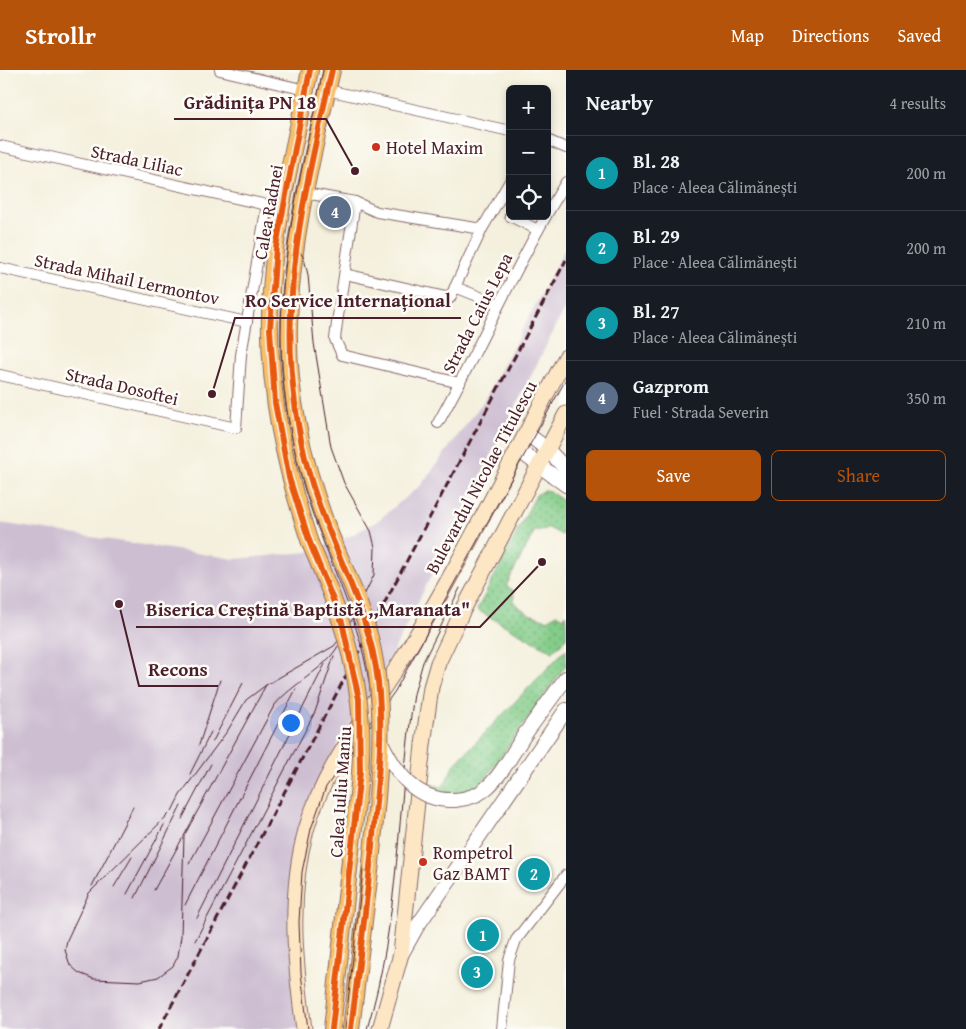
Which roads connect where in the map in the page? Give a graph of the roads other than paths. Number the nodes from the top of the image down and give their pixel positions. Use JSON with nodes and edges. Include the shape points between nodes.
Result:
{"nodes":[{"id":1,"x":220,"y":70,"type":"edge"},
{"id":2,"x":310,"y":70,"type":"edge"},
{"id":3,"x":332,"y":70,"type":"edge"},
{"id":4,"x":306,"y":90,"type":"junction"},
{"id":5,"x":327,"y":90,"type":"junction"},
{"id":6,"x":506,"y":130,"type":"edge"},
{"id":7,"x":551,"y":142,"type":"edge"},
{"id":8,"x":0,"y":146,"type":"edge"},
{"id":9,"x":566,"y":148,"type":"edge"},
{"id":10,"x":566,"y":182,"type":"edge"},
{"id":11,"x":506,"y":187,"type":"edge"},
{"id":12,"x":305,"y":193,"type":"junction"},
{"id":13,"x":355,"y":202,"type":"junction"},
{"id":14,"x":493,"y":208,"type":"junction"},
{"id":15,"x":551,"y":208,"type":"edge"},
{"id":16,"x":506,"y":214,"type":"edge"},
{"id":17,"x":518,"y":220,"type":"edge"},
{"id":18,"x":544,"y":220,"type":"edge"},
{"id":19,"x":482,"y":230,"type":"junction"},
{"id":20,"x":538,"y":230,"type":"junction"},
{"id":21,"x":0,"y":268,"type":"edge"},
{"id":22,"x":346,"y":274,"type":"junction"},
{"id":23,"x":457,"y":288,"type":"junction"},
{"id":24,"x":498,"y":304,"type":"junction"},
{"id":25,"x":247,"y":322,"type":"junction"},
{"id":26,"x":566,"y":357,"type":"edge"},
{"id":27,"x":0,"y":375,"type":"edge"},
{"id":28,"x":460,"y":383,"type":"junction"},
{"id":29,"x":566,"y":414,"type":"edge"},
{"id":30,"x":438,"y":423,"type":"dead end"},
{"id":31,"x":526,"y":433,"type":"junction"},
{"id":32,"x":517,"y":449,"type":"junction"},
{"id":33,"x":548,"y":449,"type":"junction"},
{"id":34,"x":539,"y":464,"type":"junction"},
{"id":35,"x":566,"y":468,"type":"edge"},
{"id":36,"x":309,"y":475,"type":"joint"},
{"id":37,"x":289,"y":478,"type":"joint"},
{"id":38,"x":566,"y":485,"type":"edge"},
{"id":39,"x":566,"y":678,"type":"edge"},
{"id":40,"x":566,"y":710,"type":"edge"},
{"id":41,"x":381,"y":742,"type":"junction"},
{"id":42,"x":566,"y":875,"type":"edge"},
{"id":43,"x":401,"y":954,"type":"junction"},
{"id":44,"x":304,"y":1029,"type":"edge"},
{"id":45,"x":332,"y":1029,"type":"edge"},
{"id":46,"x":351,"y":1029,"type":"edge"},
{"id":47,"x":380,"y":1029,"type":"edge"},
{"id":48,"x":502,"y":1029,"type":"edge"}],
"edges":[{"from":1,"to":4,"type":"street"},
{"from":2,"to":4,"type":"main road","name":"Calea Radnei"},
{"from":3,"to":5,"type":"main road","name":"Calea Radnei"},
{"from":4,"to":37,"type":"main road","name":"Calea Radnei","via":[[276,247],[270,313],[275,403]]},
{"from":5,"to":6,"type":"street"},
{"from":5,"to":12,"type":"main road","name":"Calea Radnei"},
{"from":7,"to":9,"type":"street"},
{"from":8,"to":25,"type":"street","name":"Strada Liliac","via":[[267,205]]},
{"from":10,"to":15,"type":"street","name":"Strada Caius Lepa"},
{"from":11,"to":14,"type":"street"},
{"from":12,"to":13,"type":"street"},
{"from":12,"to":36,"type":"main road","name":"Calea Radnei","via":[[293,267],[289,324],[294,395]]},
{"from":13,"to":19,"type":"street","via":[[377,212]]},
{"from":13,"to":22,"type":"street"},
{"from":14,"to":16,"type":"street"},
{"from":14,"to":19,"type":"street"},
{"from":17,"to":20,"type":"street"},
{"from":18,"to":20,"type":"street","name":"Strada Caius Lepa"},
{"from":19,"to":23,"type":"street"},
{"from":20,"to":24,"type":"street","name":"Strada Caius Lepa"},
{"from":21,"to":25,"type":"street","name":"Strada Mihail Lermontov"},
{"from":22,"to":23,"type":"street","via":[[450,298]]},
{"from":22,"to":28,"type":"street","via":[[335,339],[342,355]]},
{"from":23,"to":24,"type":"street"},
{"from":24,"to":28,"type":"street","name":"Strada Caius Lepa"},
{"from":25,"to":27,"type":"street","name":"Strada Dosoftei","via":[[236,428]]},
{"from":26,"to":31,"type":"main road","name":"Bulevardul Nicolae Titulescu"},
{"from":28,"to":30,"type":"street","name":"Strada Caius Lepa"},
{"from":29,"to":33,"type":"main road"},
{"from":31,"to":32,"type":"main road","name":"Bulevardul Nicolae Titulescu"},
{"from":31,"to":33,"type":"street"},
{"from":32,"to":34,"type":"street"},
{"from":32,"to":44,"type":"main road","name":"Bulevardul Nicolae Titulescu","via":[[429,613],[395,671],[342,749],[314,808],[302,849],[294,928]]},
{"from":33,"to":34,"type":"main road"},
{"from":33,"to":35,"type":"street"},
{"from":34,"to":38,"type":"street"},
{"from":34,"to":43,"type":"main road","via":[[462,612],[438,663],[431,687],[422,744]]},
{"from":36,"to":41,"type":"main road","name":"Calea Iuliu Maniu","bridge":true,"via":[[369,635],[378,682]]},
{"from":37,"to":45,"type":"main road","name":"Calea Iuliu Maniu","bridge":true,"via":[[310,543],[342,622],[359,699],[360,772]]},
{"from":39,"to":41,"type":"street","bridge":true,"via":[[489,785],[476,795],[452,800],[428,796],[398,773]]},
{"from":40,"to":43,"type":"street"},
{"from":41,"to":46,"type":"main road","name":"Calea Iuliu Maniu","bridge":true,"via":[[371,863]]},
{"from":42,"to":48,"type":"street","via":[[516,940],[509,960]]},
{"from":43,"to":47,"type":"main road"}]}
